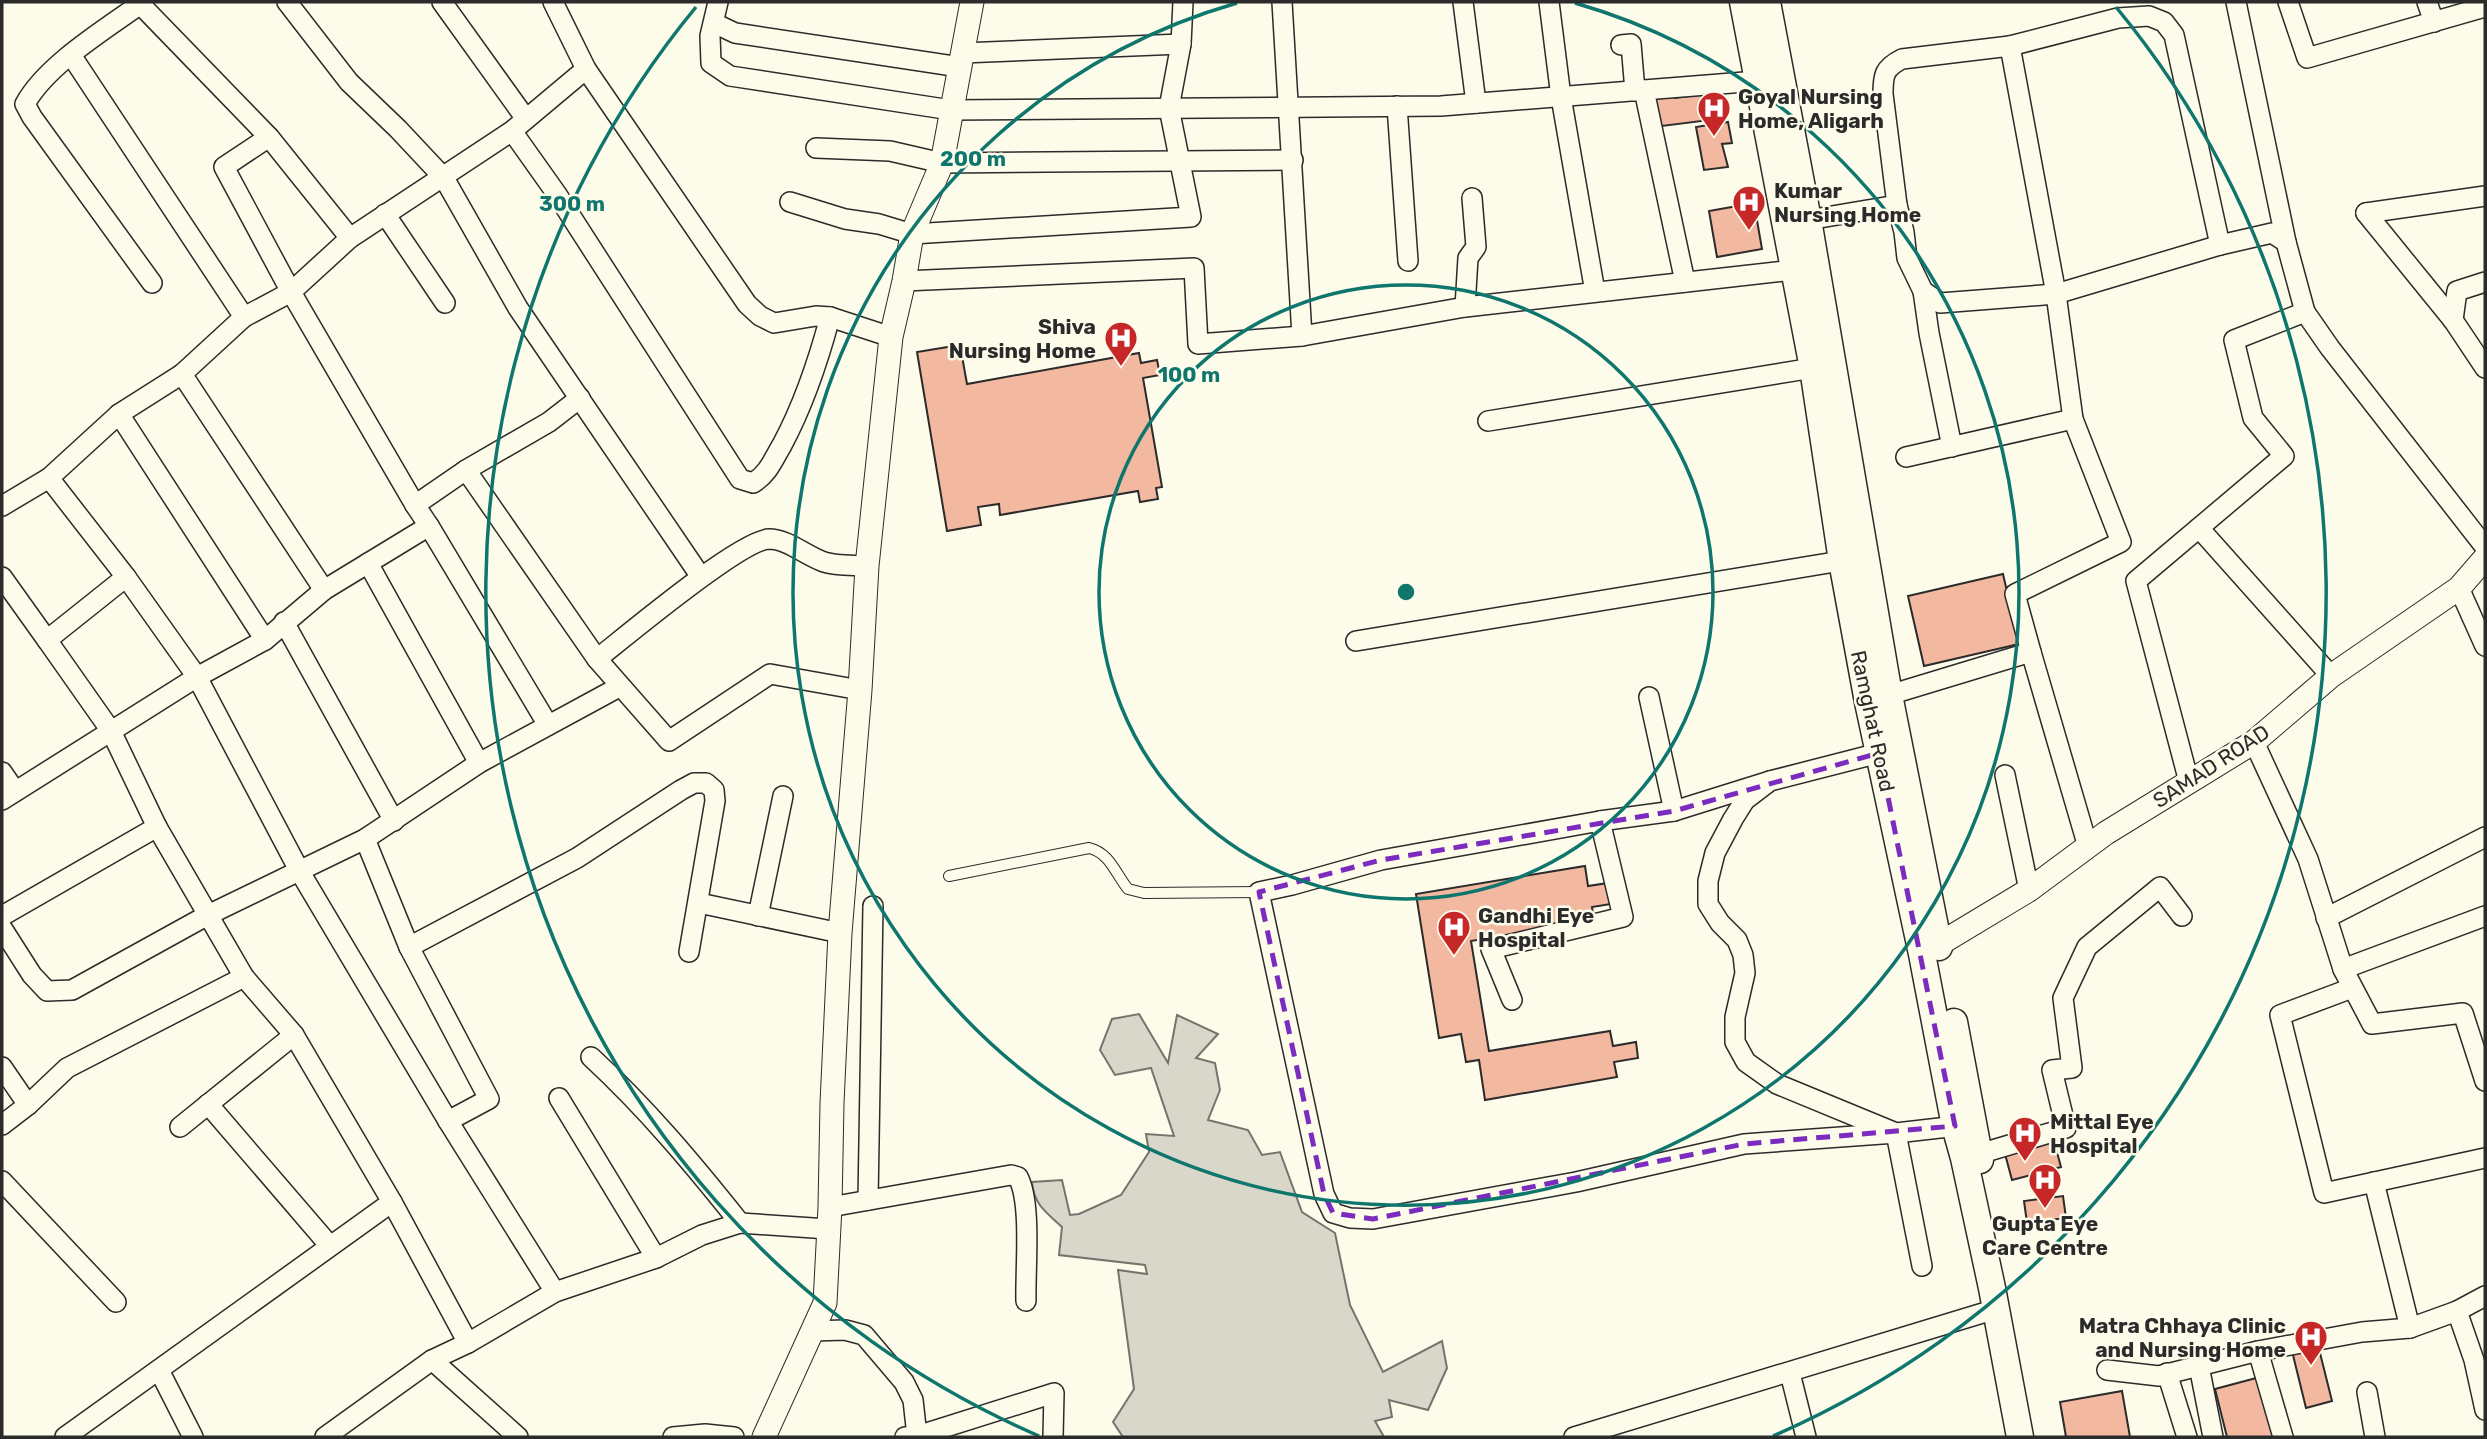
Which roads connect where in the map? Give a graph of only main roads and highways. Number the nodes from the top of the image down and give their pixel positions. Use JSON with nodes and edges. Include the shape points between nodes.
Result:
{"nodes":[{"id":1,"x":1743,"y":2,"type":"edge"},
{"id":2,"x":1767,"y":2,"type":"edge"},
{"id":3,"x":1770,"y":80,"type":"junction"},
{"id":4,"x":1853,"y":559,"type":"junction"},
{"id":5,"x":1889,"y":751,"type":"junction"},
{"id":6,"x":1964,"y":1125,"type":"junction"},
{"id":7,"x":2023,"y":1408,"type":"junction"},
{"id":8,"x":2020,"y":1437,"type":"edge"},
{"id":9,"x":2036,"y":1437,"type":"edge"}],
"edges":[{"from":1,"to":3,"type":"main road","name":"Ramghat Road"},
{"from":2,"to":3,"type":"main road","name":"Ramghat Road"},
{"from":3,"to":4,"type":"main road","name":"Ramghat Road","via":[[1793,270]]},
{"from":3,"to":4,"type":"main road","name":"Ramghat Road","via":[[1808,220]]},
{"from":4,"to":5,"type":"main road","name":"Ramghat Road"},
{"from":4,"to":5,"type":"main road","name":"Ramghat Road","via":[[1889,695]]},
{"from":5,"to":6,"type":"main road","name":"Ramghat Road"},
{"from":6,"to":7,"type":"main road","name":"Ramghat Road","via":[[1964,1158],[1996,1309]]},
{"from":6,"to":7,"type":"main road","name":"Ramghat Road","via":[[1979,1154],[2009,1284]]},
{"from":7,"to":8,"type":"main road","name":"Ramghat Road"},
{"from":7,"to":9,"type":"main road","name":"Ramghat Road"}]}
